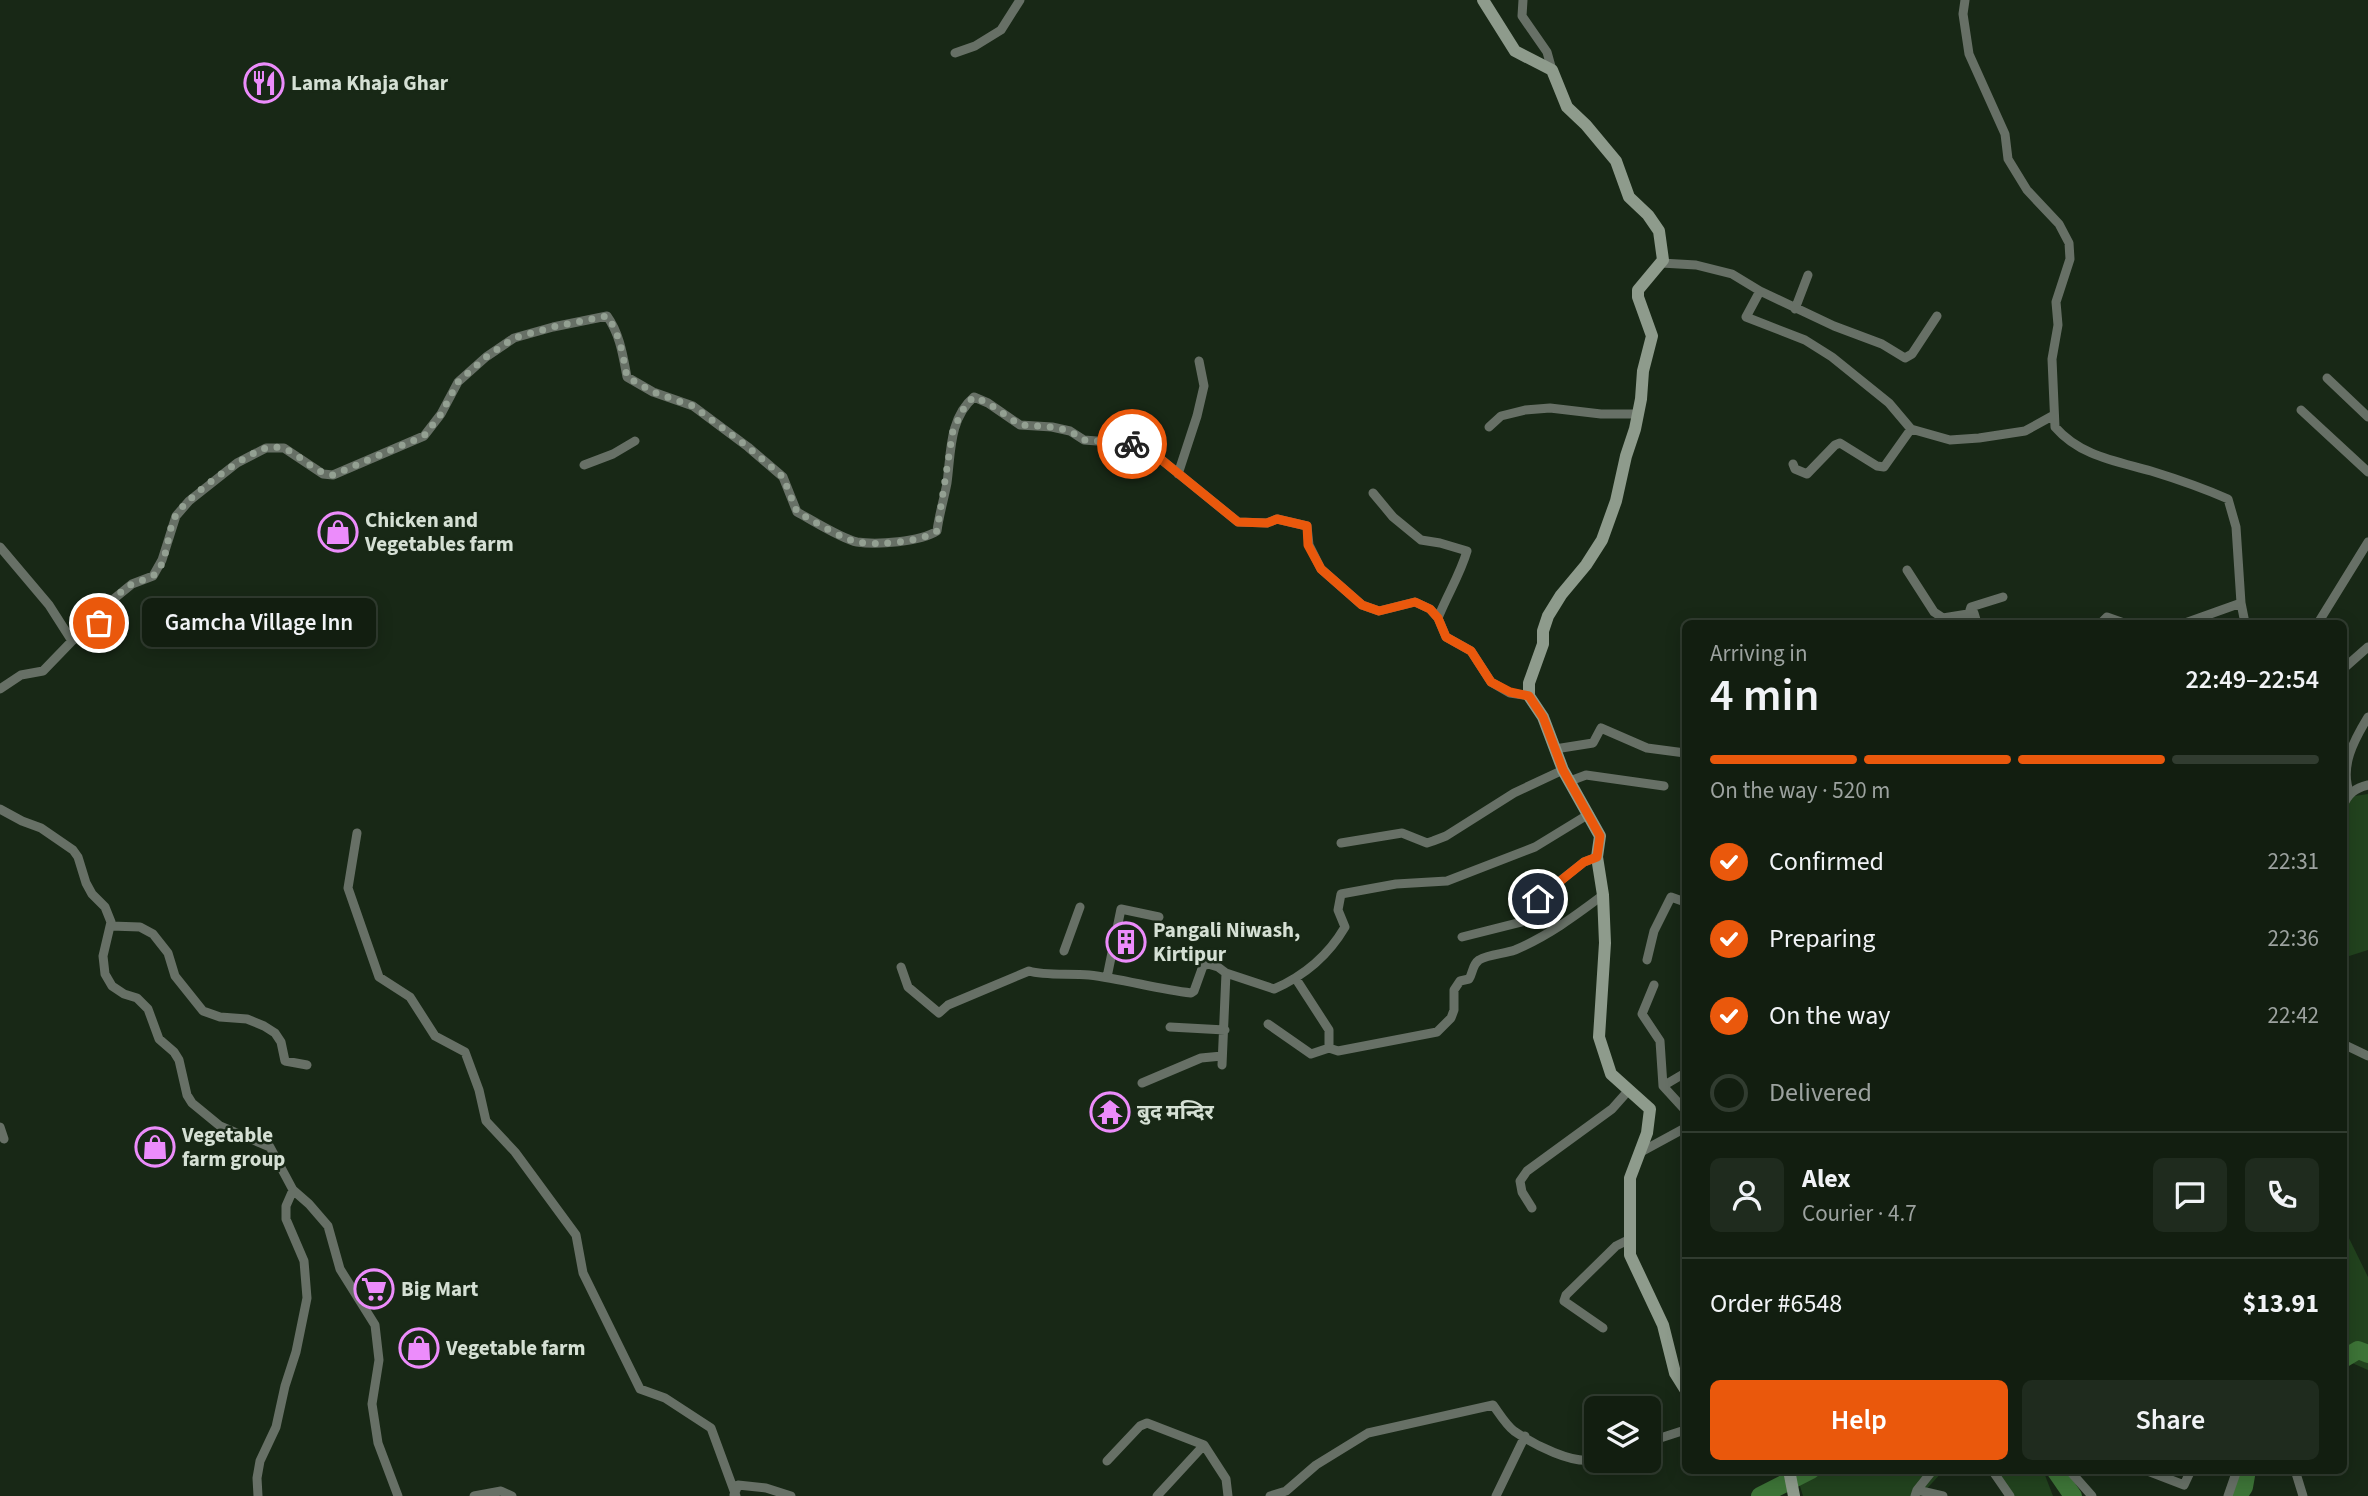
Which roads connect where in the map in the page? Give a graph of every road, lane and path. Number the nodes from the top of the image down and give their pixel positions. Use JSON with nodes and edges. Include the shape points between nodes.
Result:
{"nodes":[{"id":1,"x":1020,"y":0,"type":"edge"},
{"id":2,"x":1483,"y":0,"type":"edge"},
{"id":3,"x":1523,"y":0,"type":"edge"},
{"id":4,"x":1965,"y":0,"type":"edge"},
{"id":5,"x":955,"y":53,"type":"dead end"},
{"id":6,"x":1552,"y":70,"type":"junction"},
{"id":7,"x":1663,"y":260,"type":"junction"},
{"id":8,"x":1808,"y":275,"type":"dead end"},
{"id":9,"x":1760,"y":291,"type":"junction"},
{"id":10,"x":1795,"y":309,"type":"junction"},
{"id":11,"x":1937,"y":316,"type":"dead end"},
{"id":12,"x":1199,"y":360,"type":"dead end"},
{"id":13,"x":2327,"y":378,"type":"dead end"},
{"id":14,"x":2301,"y":410,"type":"dead end"},
{"id":15,"x":1637,"y":414,"type":"junction"},
{"id":16,"x":2054,"y":415,"type":"junction"},
{"id":17,"x":2368,"y":417,"type":"edge"},
{"id":18,"x":1489,"y":427,"type":"dead end"},
{"id":19,"x":1911,"y":429,"type":"junction"},
{"id":20,"x":635,"y":441,"type":"dead end"},
{"id":21,"x":1793,"y":464,"type":"dead end"},
{"id":22,"x":584,"y":465,"type":"dead end"},
{"id":23,"x":2368,"y":472,"type":"edge"},
{"id":24,"x":1178,"y":474,"type":"junction"},
{"id":25,"x":1373,"y":492,"type":"dead end"},
{"id":26,"x":2368,"y":541,"type":"edge"},
{"id":27,"x":0,"y":547,"type":"edge"},
{"id":28,"x":1907,"y":570,"type":"dead end"},
{"id":29,"x":2003,"y":597,"type":"dead end"},
{"id":30,"x":2241,"y":603,"type":"junction"},
{"id":31,"x":1974,"y":613,"type":"junction"},
{"id":32,"x":1438,"y":618,"type":"junction"},
{"id":33,"x":1977,"y":620,"type":"edge"},
{"id":34,"x":2193,"y":620,"type":"edge"},
{"id":35,"x":2244,"y":620,"type":"edge"},
{"id":36,"x":2320,"y":620,"type":"edge"},
{"id":37,"x":72,"y":641,"type":"junction"},
{"id":38,"x":2368,"y":647,"type":"edge"},
{"id":39,"x":2347,"y":665,"type":"edge"},
{"id":40,"x":0,"y":689,"type":"edge"},
{"id":41,"x":1529,"y":696,"type":"junction"},
{"id":42,"x":2368,"y":717,"type":"edge"},
{"id":43,"x":1555,"y":749,"type":"junction"},
{"id":44,"x":1682,"y":753,"type":"edge"},
{"id":45,"x":2347,"y":761,"type":"edge"},
{"id":46,"x":1567,"y":776,"type":"junction"},
{"id":47,"x":2368,"y":785,"type":"edge"},
{"id":48,"x":1664,"y":786,"type":"dead end"},
{"id":49,"x":2347,"y":787,"type":"edge"},
{"id":50,"x":2350,"y":794,"type":"junction"},
{"id":51,"x":2347,"y":799,"type":"edge"},
{"id":52,"x":0,"y":809,"type":"edge"},
{"id":53,"x":1589,"y":814,"type":"junction"},
{"id":54,"x":357,"y":832,"type":"dead end"},
{"id":55,"x":1341,"y":843,"type":"dead end"},
{"id":56,"x":1597,"y":857,"type":"junction"},
{"id":57,"x":1603,"y":895,"type":"junction"},
{"id":58,"x":1682,"y":901,"type":"edge"},
{"id":59,"x":1080,"y":907,"type":"dead end"},
{"id":60,"x":1159,"y":917,"type":"dead end"},
{"id":61,"x":111,"y":926,"type":"junction"},
{"id":62,"x":1462,"y":937,"type":"dead end"},
{"id":63,"x":1064,"y":951,"type":"dead end"},
{"id":64,"x":1647,"y":960,"type":"dead end"},
{"id":65,"x":901,"y":967,"type":"dead end"},
{"id":66,"x":1226,"y":973,"type":"junction"},
{"id":67,"x":1107,"y":977,"type":"junction"},
{"id":68,"x":1296,"y":979,"type":"junction"},
{"id":69,"x":1654,"y":985,"type":"dead end"},
{"id":70,"x":1268,"y":1024,"type":"dead end"},
{"id":71,"x":1170,"y":1027,"type":"dead end"},
{"id":72,"x":1225,"y":1030,"type":"junction"},
{"id":73,"x":2347,"y":1046,"type":"edge"},
{"id":74,"x":1329,"y":1048,"type":"junction"},
{"id":75,"x":2368,"y":1056,"type":"edge"},
{"id":76,"x":307,"y":1065,"type":"dead end"},
{"id":77,"x":1682,"y":1075,"type":"edge"},
{"id":78,"x":1142,"y":1083,"type":"dead end"},
{"id":79,"x":1663,"y":1086,"type":"junction"},
{"id":80,"x":1628,"y":1091,"type":"junction"},
{"id":81,"x":1682,"y":1107,"type":"edge"},
{"id":82,"x":0,"y":1127,"type":"edge"},
{"id":83,"x":1682,"y":1130,"type":"edge"},
{"id":84,"x":4,"y":1139,"type":"dead end"},
{"id":85,"x":1639,"y":1153,"type":"junction"},
{"id":86,"x":293,"y":1190,"type":"junction"},
{"id":87,"x":1532,"y":1208,"type":"dead end"},
{"id":88,"x":1630,"y":1239,"type":"junction"},
{"id":89,"x":1603,"y":1328,"type":"dead end"},
{"id":90,"x":1682,"y":1384,"type":"edge"},
{"id":91,"x":1682,"y":1431,"type":"edge"},
{"id":92,"x":1525,"y":1436,"type":"junction"},
{"id":93,"x":1661,"y":1438,"type":"edge"},
{"id":94,"x":1204,"y":1445,"type":"junction"},
{"id":95,"x":1107,"y":1461,"type":"dead end"},
{"id":96,"x":1584,"y":1461,"type":"edge"},
{"id":97,"x":1790,"y":1474,"type":"edge"},
{"id":98,"x":1930,"y":1474,"type":"edge"},
{"id":99,"x":1995,"y":1474,"type":"edge"},
{"id":100,"x":2073,"y":1474,"type":"edge"},
{"id":101,"x":2156,"y":1474,"type":"edge"},
{"id":102,"x":2189,"y":1474,"type":"edge"},
{"id":103,"x":2236,"y":1474,"type":"edge"},
{"id":104,"x":2296,"y":1474,"type":"edge"},
{"id":105,"x":1916,"y":1493,"type":"edge"},
{"id":106,"x":735,"y":1495,"type":"edge"},
{"id":107,"x":258,"y":1496,"type":"edge"},
{"id":108,"x":398,"y":1496,"type":"edge"},
{"id":109,"x":474,"y":1496,"type":"edge"},
{"id":110,"x":512,"y":1496,"type":"edge"},
{"id":111,"x":791,"y":1496,"type":"edge"},
{"id":112,"x":1157,"y":1496,"type":"edge"},
{"id":113,"x":1228,"y":1496,"type":"edge"},
{"id":114,"x":1270,"y":1496,"type":"edge"},
{"id":115,"x":1496,"y":1496,"type":"edge"},
{"id":116,"x":1794,"y":1496,"type":"edge"},
{"id":117,"x":1943,"y":1496,"type":"edge"},
{"id":118,"x":2010,"y":1496,"type":"edge"},
{"id":119,"x":2092,"y":1496,"type":"edge"},
{"id":120,"x":2228,"y":1496,"type":"edge"},
{"id":121,"x":2303,"y":1496,"type":"edge"}],
"edges":[{"from":1,"to":5,"type":"street","via":[[1001,30]]},
{"from":2,"to":6,"type":"street","via":[[1515,51]]},
{"from":3,"to":6,"type":"street","via":[[1522,16],[1547,52]]},
{"from":4,"to":16,"type":"street","via":[[1969,54],[2005,134],[2008,159],[2026,190],[2059,224],[2069,243],[2070,259],[2056,302]]},
{"from":6,"to":7,"type":"street","via":[[1567,107],[1616,161],[1629,197],[1659,231]]},
{"from":7,"to":9,"type":"street","via":[[1661,263],[1732,274]]},
{"from":7,"to":15,"type":"street","via":[[1637,290],[1652,336]]},
{"from":8,"to":10,"type":"street"},
{"from":9,"to":10,"type":"street"},
{"from":9,"to":19,"type":"street","via":[[1746,317],[1805,340],[1832,357],[1889,402]]},
{"from":10,"to":11,"type":"street","via":[[1905,358]]},
{"from":12,"to":24,"type":"street","via":[[1204,386]]},
{"from":13,"to":17,"type":"street"},
{"from":14,"to":23,"type":"street"},
{"from":15,"to":18,"type":"street","via":[[1525,410],[1501,416]]},
{"from":15,"to":41,"type":"street","via":[[1606,530],[1548,616]]},
{"from":16,"to":19,"type":"street","via":[[2025,430],[1979,438],[1950,440]]},
{"from":16,"to":30,"type":"street","via":[[2061,434],[2092,456],[2228,499],[2236,527]]},
{"from":19,"to":21,"type":"street","via":[[1884,467],[1840,443],[1807,474]]},
{"from":20,"to":22,"type":"street"},
{"from":24,"to":32,"type":"street","via":[[1238,522],[1277,519],[1307,526],[1308,545],[1321,569],[1362,605],[1379,611],[1415,602]]},
{"from":24,"to":37,"type":"street","via":[[1147,448],[1084,440],[1052,427],[1020,425],[974,397],[953,430],[937,531],[914,541],[855,542],[797,512],[783,477],[693,406],[627,377],[622,348],[607,316],[514,338],[458,382],[424,436],[333,475],[323,474],[284,448],[266,448],[237,463],[176,516],[153,576],[132,584],[110,602],[99,623]]},
{"from":25,"to":32,"type":"street","via":[[1393,517],[1421,540],[1467,551]]},
{"from":26,"to":36,"type":"street"},
{"from":27,"to":37,"type":"street","via":[[49,605]]},
{"from":28,"to":31,"type":"street","via":[[1938,617]]},
{"from":29,"to":31,"type":"street","via":[[1971,607]]},
{"from":30,"to":34,"type":"street"},
{"from":30,"to":35,"type":"street"},
{"from":31,"to":33,"type":"street"},
{"from":32,"to":41,"type":"street","via":[[1446,637],[1471,651],[1491,682]]},
{"from":37,"to":40,"type":"street","via":[[43,671],[21,675]]},
{"from":38,"to":39,"type":"street"},
{"from":41,"to":43,"type":"street"},
{"from":42,"to":45,"type":"street"},
{"from":43,"to":44,"type":"street","via":[[1593,743],[1601,728],[1647,748]]},
{"from":43,"to":46,"type":"street"},
{"from":46,"to":48,"type":"street"},
{"from":46,"to":53,"type":"street"},
{"from":46,"to":55,"type":"street","via":[[1514,793],[1427,843],[1402,833]]},
{"from":47,"to":50,"type":"street"},
{"from":49,"to":50,"type":"street"},
{"from":50,"to":51,"type":"street"},
{"from":52,"to":61,"type":"street","via":[[41,828],[73,850]]},
{"from":53,"to":56,"type":"street","via":[[1600,836]]},
{"from":53,"to":68,"type":"street","via":[[1535,847],[1447,881],[1341,894],[1339,910],[1345,928],[1332,948]]},
{"from":54,"to":106,"type":"street","via":[[348,888],[379,977],[410,997],[435,1036],[465,1052],[486,1121],[515,1152],[576,1236],[583,1273],[640,1389],[665,1398],[711,1428]]},
{"from":56,"to":57,"type":"street"},
{"from":56,"to":62,"type":"street","via":[[1532,903],[1533,919]]},
{"from":57,"to":74,"type":"street","via":[[1569,921],[1514,951],[1480,959],[1469,979],[1460,981],[1454,990],[1451,1018],[1437,1031],[1338,1051]]},
{"from":57,"to":80,"type":"street","via":[[1599,1037],[1611,1074]]},
{"from":58,"to":64,"type":"street","via":[[1671,897],[1654,931]]},
{"from":59,"to":63,"type":"street"},
{"from":60,"to":67,"type":"street","via":[[1121,909]]},
{"from":61,"to":76,"type":"street","via":[[140,927],[153,934],[168,953],[175,976],[203,1011],[264,1026],[281,1042],[285,1061]]},
{"from":61,"to":86,"type":"street","via":[[103,957],[105,974],[112,986],[148,1009],[159,1039],[179,1060],[192,1103],[220,1126],[270,1147]]},
{"from":65,"to":67,"type":"street","via":[[908,987],[939,1013],[948,1004],[1022,973]]},
{"from":66,"to":67,"type":"street","via":[[1206,964],[1191,993]]},
{"from":66,"to":68,"type":"street","via":[[1274,989]]},
{"from":66,"to":72,"type":"street"},
{"from":68,"to":74,"type":"street","via":[[1329,1030]]},
{"from":69,"to":79,"type":"street","via":[[1642,1014],[1660,1041]]},
{"from":70,"to":74,"type":"street","via":[[1311,1054]]},
{"from":71,"to":72,"type":"street"},
{"from":72,"to":78,"type":"street","via":[[1222,1060],[1201,1058]]},
{"from":73,"to":75,"type":"street"},
{"from":77,"to":79,"type":"street"},
{"from":79,"to":81,"type":"street"},
{"from":80,"to":85,"type":"street","via":[[1650,1109]]},
{"from":80,"to":87,"type":"street","via":[[1612,1109],[1527,1171],[1520,1181]]},
{"from":82,"to":84,"type":"street"},
{"from":83,"to":85,"type":"street"},
{"from":85,"to":88,"type":"street","via":[[1630,1178]]},
{"from":86,"to":107,"type":"street","via":[[286,1219],[304,1261],[307,1298],[276,1427],[260,1461]]},
{"from":86,"to":108,"type":"street","via":[[328,1226],[340,1269],[375,1325],[379,1360],[372,1404],[378,1443]]},
{"from":88,"to":89,"type":"street","via":[[1616,1246],[1564,1301]]},
{"from":88,"to":90,"type":"street","via":[[1630,1255],[1663,1325]]},
{"from":91,"to":93,"type":"street"},
{"from":92,"to":96,"type":"street","via":[[1560,1455]]},
{"from":92,"to":114,"type":"street","via":[[1513,1430],[1493,1405],[1368,1433],[1316,1465],[1286,1491]]},
{"from":92,"to":115,"type":"street"},
{"from":94,"to":95,"type":"street","via":[[1147,1423]]},
{"from":94,"to":112,"type":"street"},
{"from":94,"to":113,"type":"street","via":[[1226,1479]]},
{"from":97,"to":116,"type":"street"},
{"from":98,"to":105,"type":"street"},
{"from":99,"to":118,"type":"street"},
{"from":100,"to":119,"type":"street"},
{"from":101,"to":102,"type":"street","via":[[2185,1485]]},
{"from":103,"to":120,"type":"street"},
{"from":104,"to":121,"type":"street"},
{"from":105,"to":117,"type":"street"},
{"from":106,"to":111,"type":"street","via":[[738,1486],[750,1486]]},
{"from":109,"to":110,"type":"street","via":[[501,1491]]}]}
